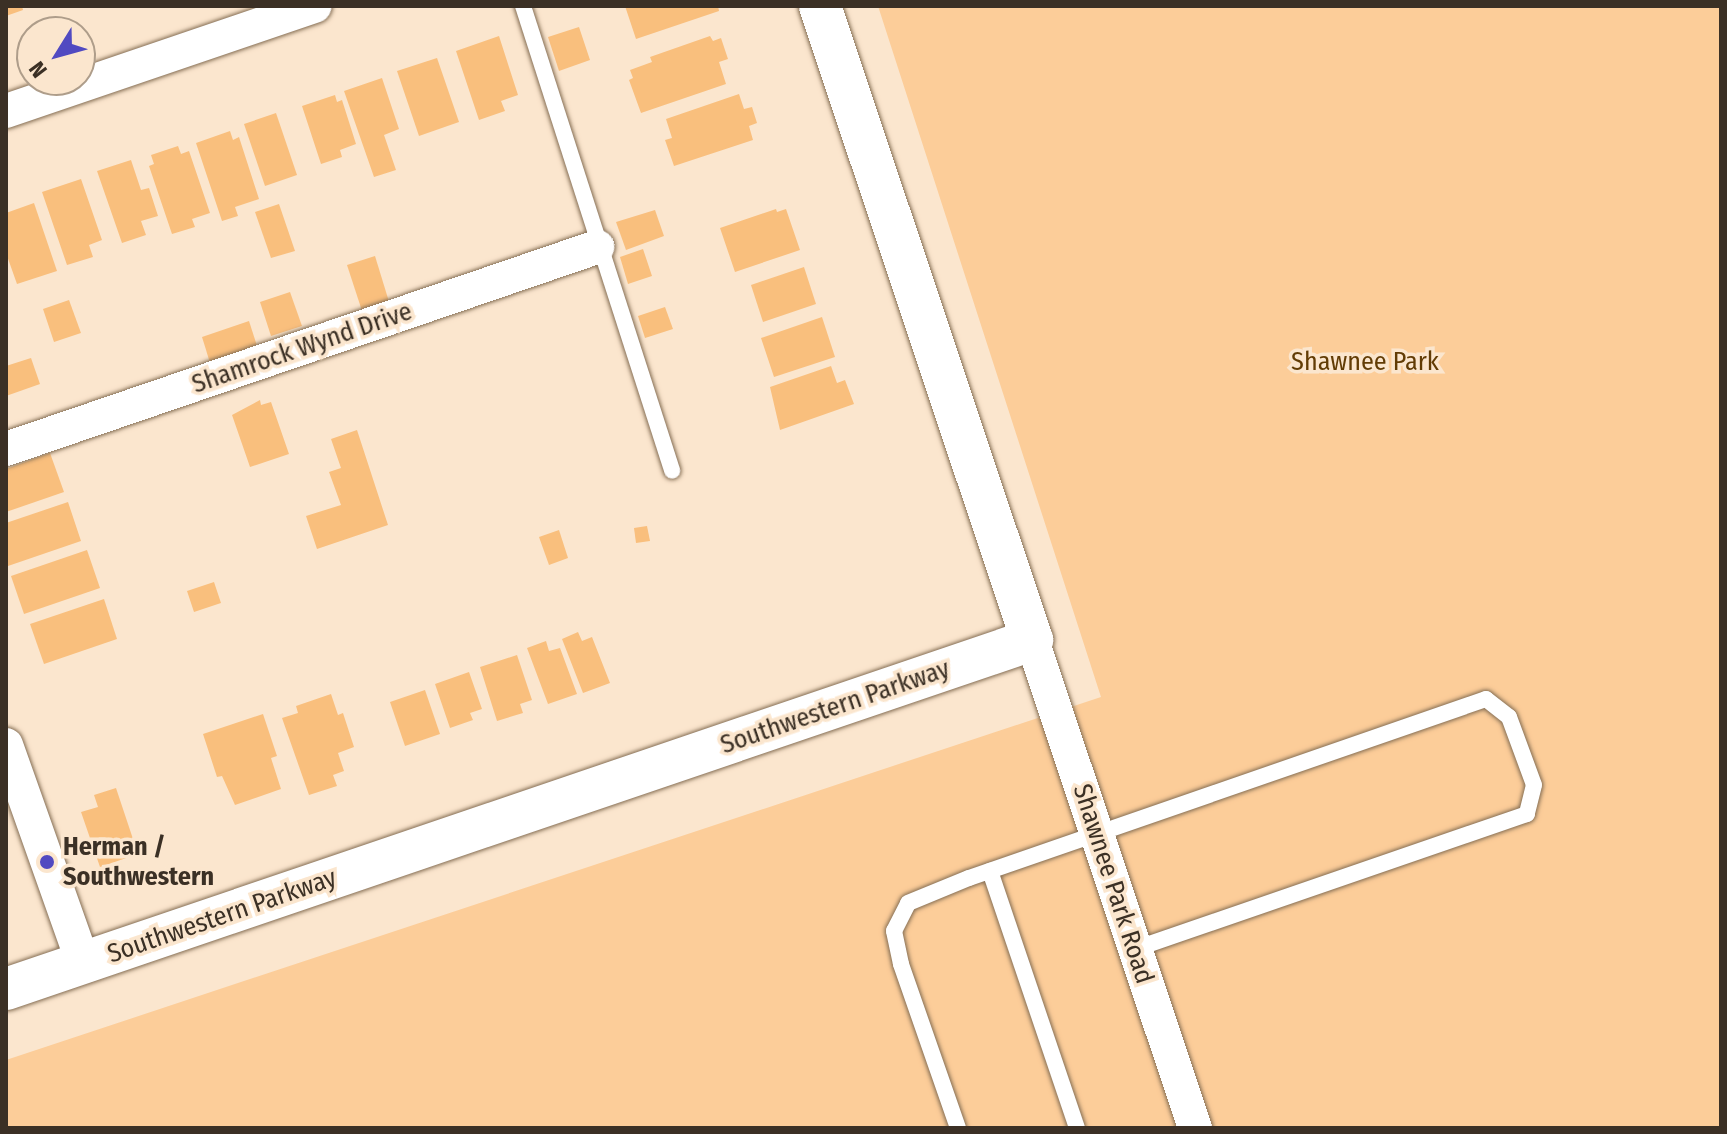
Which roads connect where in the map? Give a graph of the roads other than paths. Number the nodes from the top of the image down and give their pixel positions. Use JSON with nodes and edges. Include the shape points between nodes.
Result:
{"nodes":[{"id":1,"x":315,"y":6,"type":"edge"},
{"id":2,"x":523,"y":6,"type":"edge"},
{"id":3,"x":820,"y":6,"type":"edge"},
{"id":4,"x":6,"y":111,"type":"edge"},
{"id":5,"x":597,"y":247,"type":"junction"},
{"id":6,"x":6,"y":449,"type":"edge"},
{"id":7,"x":672,"y":471,"type":"dead end"},
{"id":8,"x":1032,"y":640,"type":"junction"},
{"id":9,"x":6,"y":745,"type":"edge"},
{"id":10,"x":1097,"y":834,"type":"junction"},
{"id":11,"x":990,"y":871,"type":"junction"},
{"id":12,"x":1135,"y":949,"type":"junction"},
{"id":13,"x":83,"y":963,"type":"junction"},
{"id":14,"x":6,"y":989,"type":"edge"},
{"id":15,"x":958,"y":1128,"type":"edge"},
{"id":16,"x":1077,"y":1128,"type":"edge"},
{"id":17,"x":1195,"y":1128,"type":"edge"}],
"edges":[{"from":1,"to":4,"type":"street"},
{"from":2,"to":5,"type":"lane"},
{"from":3,"to":8,"type":"street"},
{"from":5,"to":6,"type":"street","name":"Shamrock Wynd Drive"},
{"from":5,"to":7,"type":"lane"},
{"from":8,"to":10,"type":"street","name":"Shawnee Park Road"},
{"from":8,"to":13,"type":"street","name":"Southwestern Parkway"},
{"from":9,"to":13,"type":"street"},
{"from":10,"to":11,"type":"lane"},
{"from":10,"to":12,"type":"street","name":"Shawnee Park Road"},
{"from":10,"to":12,"type":"lane","via":[[1486,699],[1509,717],[1534,785],[1527,814]]},
{"from":11,"to":15,"type":"lane","via":[[908,903],[894,931]]},
{"from":11,"to":16,"type":"lane"},
{"from":12,"to":17,"type":"street","name":"Shawnee Park Road"},
{"from":13,"to":14,"type":"street","name":"Southwestern Parkway"}]}
